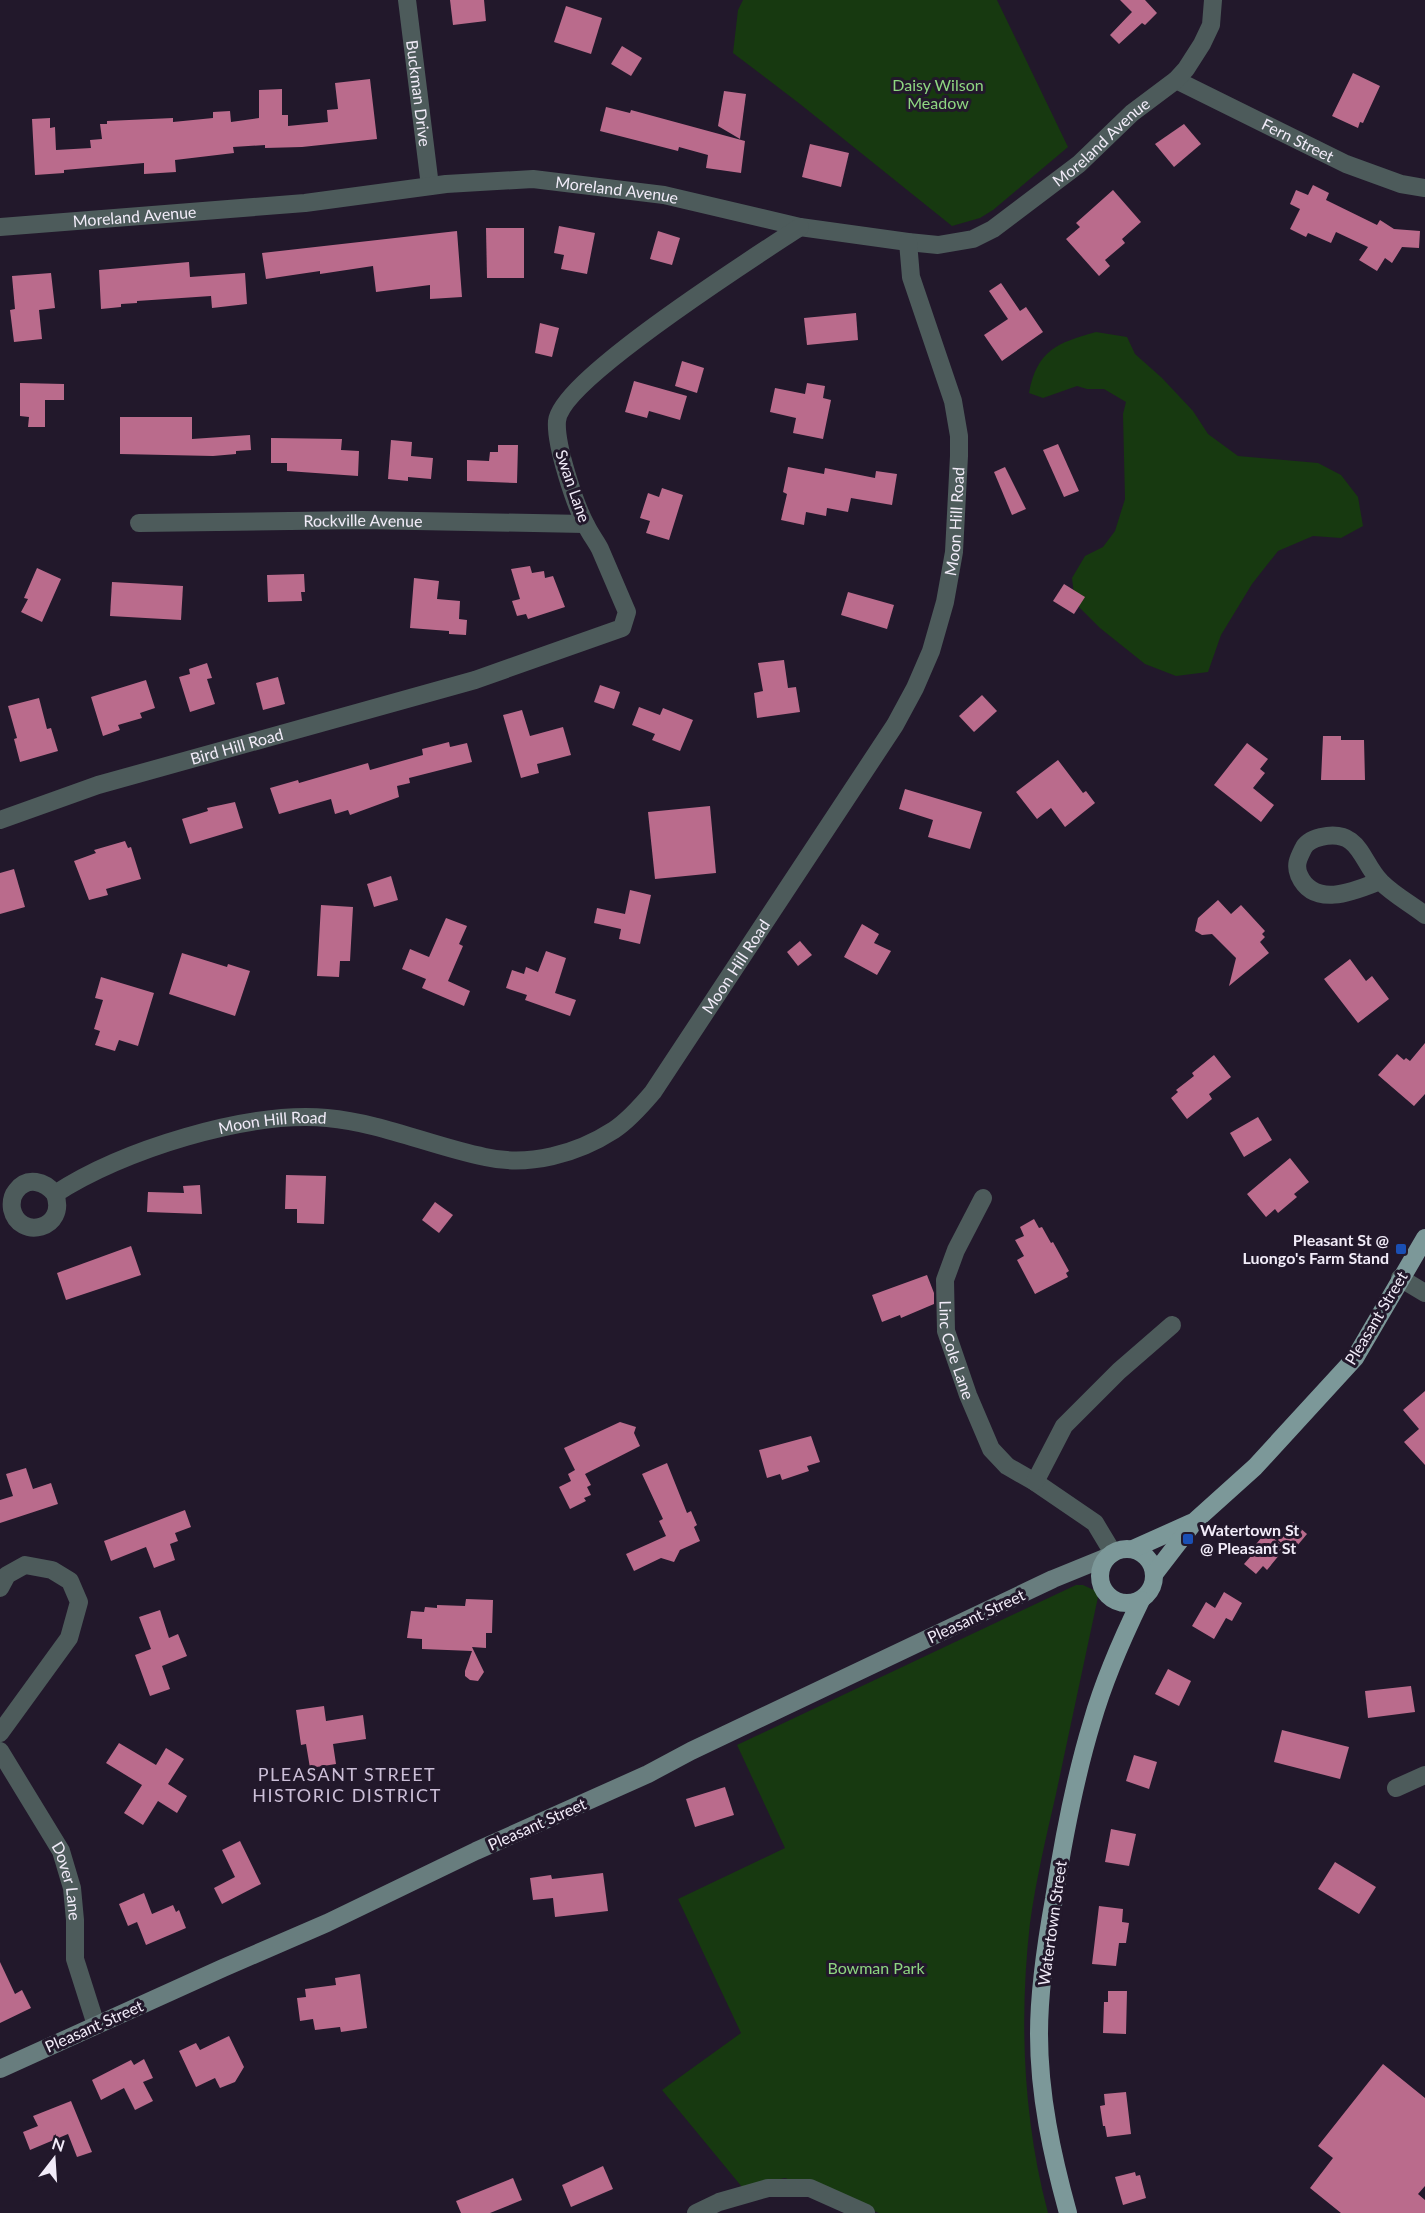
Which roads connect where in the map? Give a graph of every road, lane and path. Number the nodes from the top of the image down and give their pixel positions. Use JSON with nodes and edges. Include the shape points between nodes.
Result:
{"nodes":[{"id":1,"x":407,"y":0,"type":"edge"},
{"id":2,"x":1213,"y":0,"type":"edge"},
{"id":3,"x":1176,"y":80,"type":"junction"},
{"id":4,"x":430,"y":186,"type":"junction"},
{"id":5,"x":1425,"y":188,"type":"edge"},
{"id":6,"x":0,"y":227,"type":"edge"},
{"id":7,"x":800,"y":227,"type":"junction"},
{"id":8,"x":908,"y":243,"type":"junction"},
{"id":9,"x":139,"y":524,"type":"dead end"},
{"id":10,"x":585,"y":524,"type":"junction"},
{"id":11,"x":475,"y":680,"type":"joint"},
{"id":12,"x":0,"y":820,"type":"edge"},
{"id":13,"x":1380,"y":881,"type":"dead end"},
{"id":14,"x":1425,"y":915,"type":"edge"},
{"id":15,"x":55,"y":1194,"type":"dead end"},
{"id":16,"x":982,"y":1198,"type":"dead end"},
{"id":17,"x":1425,"y":1238,"type":"edge"},
{"id":18,"x":1400,"y":1278,"type":"junction"},
{"id":19,"x":1425,"y":1293,"type":"edge"},
{"id":20,"x":1172,"y":1325,"type":"dead end"},
{"id":21,"x":1035,"y":1482,"type":"junction"},
{"id":22,"x":1195,"y":1521,"type":"junction"},
{"id":23,"x":1133,"y":1549,"type":"junction"},
{"id":24,"x":1110,"y":1555,"type":"junction"},
{"id":25,"x":1070,"y":1572,"type":"junction"},
{"id":26,"x":1155,"y":1573,"type":"junction"},
{"id":27,"x":1100,"y":1574,"type":"junction"},
{"id":28,"x":0,"y":1588,"type":"edge"},
{"id":29,"x":1114,"y":1600,"type":"junction"},
{"id":30,"x":1141,"y":1600,"type":"junction"},
{"id":31,"x":1122,"y":1640,"type":"junction"},
{"id":32,"x":0,"y":1732,"type":"edge"},
{"id":33,"x":0,"y":1751,"type":"edge"},
{"id":34,"x":1425,"y":1776,"type":"edge"},
{"id":35,"x":1396,"y":1788,"type":"dead end"},
{"id":36,"x":96,"y":2025,"type":"junction"},
{"id":37,"x":0,"y":2069,"type":"edge"},
{"id":38,"x":696,"y":2213,"type":"edge"},
{"id":39,"x":866,"y":2213,"type":"edge"},
{"id":40,"x":1068,"y":2213,"type":"edge"}],
"edges":[{"from":1,"to":4,"type":"street","name":"Buckman Drive"},
{"from":2,"to":3,"type":"street","name":"Moreland Avenue","via":[[1207,34]]},
{"from":3,"to":5,"type":"street","name":"Fern Street","via":[[1346,165]]},
{"from":3,"to":8,"type":"street","name":"Moreland Avenue","via":[[1132,113],[1079,164],[993,229],[973,238],[938,245]]},
{"from":4,"to":6,"type":"street","name":"Moreland Avenue","via":[[305,203]]},
{"from":4,"to":7,"type":"street","name":"Moreland Avenue","via":[[533,178],[591,184],[663,195]]},
{"from":7,"to":8,"type":"street","name":"Moreland Avenue"},
{"from":7,"to":10,"type":"street","name":"Swan Lane","via":[[694,297],[590,375],[568,398],[557,419],[558,444]]},
{"from":8,"to":15,"type":"street","name":"Moon Hill Road","via":[[911,277],[953,401],[959,436],[954,552],[931,651],[895,725],[643,1104],[616,1129],[577,1150],[532,1160],[488,1158],[353,1121],[257,1121],[134,1155],[89,1173]]},
{"from":9,"to":10,"type":"street","name":"Rockville Avenue","via":[[362,520]]},
{"from":10,"to":11,"type":"street","name":"Swan Lane","via":[[627,612],[622,628]]},
{"from":11,"to":12,"type":"street","name":"Bird Hill Road","via":[[98,785]]},
{"from":13,"to":14,"type":"street"},
{"from":16,"to":21,"type":"street","name":"Linc Cole Lane","via":[[945,1280],[946,1331],[991,1449],[1007,1466]]},
{"from":17,"to":18,"type":"main road","name":"Pleasant Street"},
{"from":18,"to":19,"type":"street"},
{"from":18,"to":22,"type":"main road","name":"Pleasant Street","via":[[1355,1358],[1255,1467]]},
{"from":20,"to":21,"type":"street","via":[[1064,1426]]},
{"from":21,"to":24,"type":"street","name":"Linc Cole Lane","via":[[1095,1523]]},
{"from":22,"to":23,"type":"main road","name":"Pleasant Street"},
{"from":22,"to":26,"type":"main road","name":"Pleasant Street"},
{"from":23,"to":24,"type":"main road"},
{"from":23,"to":26,"type":"main road","via":[[1148,1558]]},
{"from":24,"to":25,"type":"street","name":"Pleasant Street"},
{"from":24,"to":27,"type":"main road"},
{"from":25,"to":27,"type":"street","name":"Pleasant Street"},
{"from":25,"to":36,"type":"street","name":"Pleasant Street","via":[[648,1774]]},
{"from":26,"to":30,"type":"main road","via":[[1152,1588]]},
{"from":27,"to":29,"type":"main road","via":[[1103,1589]]},
{"from":28,"to":32,"type":"street","via":[[7,1575],[24,1565],[52,1570],[70,1581],[79,1602],[69,1638]]},
{"from":29,"to":30,"type":"main road"},
{"from":29,"to":31,"type":"main road"},
{"from":30,"to":31,"type":"main road","name":"Watertown Street"},
{"from":31,"to":40,"type":"main road","name":"Watertown Street","via":[[1092,1722],[1062,1850],[1047,1939],[1039,2034],[1043,2094]]},
{"from":33,"to":36,"type":"street","name":"Dover Lane","via":[[60,1851],[72,1888],[75,1959]]},
{"from":34,"to":35,"type":"street"},
{"from":36,"to":37,"type":"street","name":"Pleasant Street"},
{"from":38,"to":39,"type":"street","via":[[768,2188],[810,2188]]}]}
